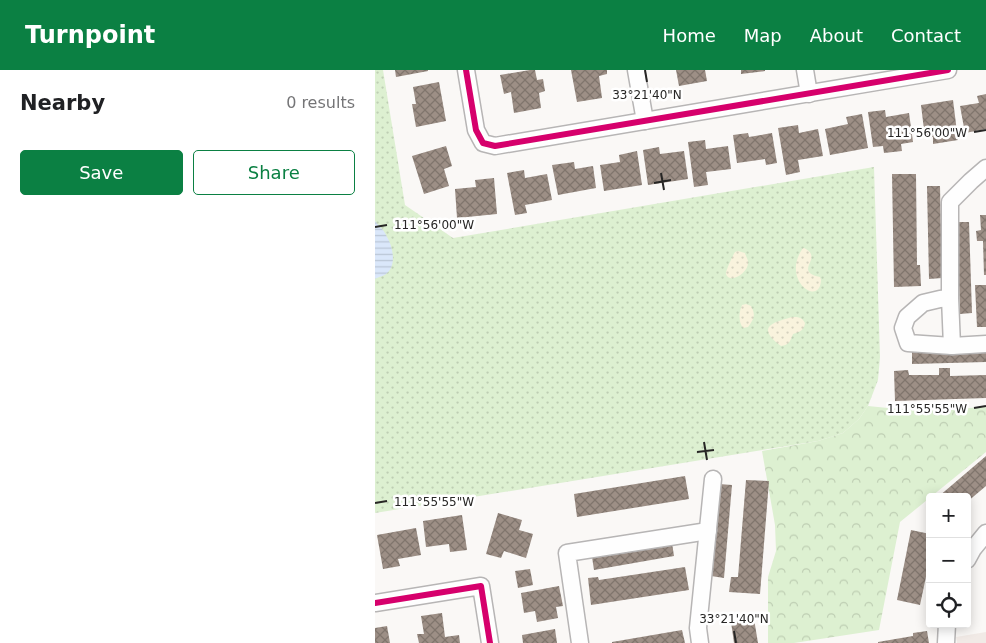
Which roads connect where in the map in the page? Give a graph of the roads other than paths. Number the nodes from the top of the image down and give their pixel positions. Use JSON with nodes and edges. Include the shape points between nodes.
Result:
{"nodes":[{"id":1,"x":466,"y":70,"type":"edge"},
{"id":2,"x":637,"y":70,"type":"edge"},
{"id":3,"x":805,"y":70,"type":"edge"},
{"id":4,"x":948,"y":70,"type":"edge"},
{"id":5,"x":809,"y":94,"type":"junction"},
{"id":6,"x":645,"y":121,"type":"junction"},
{"id":7,"x":986,"y":168,"type":"edge"},
{"id":8,"x":950,"y":298,"type":"junction"},
{"id":9,"x":986,"y":344,"type":"edge"},
{"id":10,"x":952,"y":346,"type":"junction"},
{"id":11,"x":713,"y":479,"type":"dead end"},
{"id":12,"x":708,"y":531,"type":"junction"},
{"id":13,"x":986,"y":533,"type":"edge"},
{"id":14,"x":971,"y":553,"type":"edge"},
{"id":15,"x":375,"y":603,"type":"edge"},
{"id":16,"x":947,"y":628,"type":"edge"},
{"id":17,"x":490,"y":643,"type":"edge"},
{"id":18,"x":580,"y":643,"type":"edge"},
{"id":19,"x":700,"y":643,"type":"edge"},
{"id":20,"x":946,"y":643,"type":"edge"}],
"edges":[{"from":1,"to":6,"type":"street","via":[[476,130],[483,143],[495,146]]},
{"from":2,"to":6,"type":"street"},
{"from":3,"to":5,"type":"street"},
{"from":4,"to":5,"type":"street"},
{"from":5,"to":6,"type":"street"},
{"from":7,"to":8,"type":"street","via":[[950,202]]},
{"from":8,"to":10,"type":"street"},
{"from":8,"to":10,"type":"street","via":[[923,303],[907,317],[903,328],[907,343]]},
{"from":9,"to":10,"type":"street"},
{"from":11,"to":12,"type":"street"},
{"from":12,"to":18,"type":"street","via":[[567,553]]},
{"from":12,"to":19,"type":"street","via":[[698,628]]},
{"from":13,"to":14,"type":"street"},
{"from":15,"to":17,"type":"street","via":[[481,586]]},
{"from":16,"to":20,"type":"street"}]}
